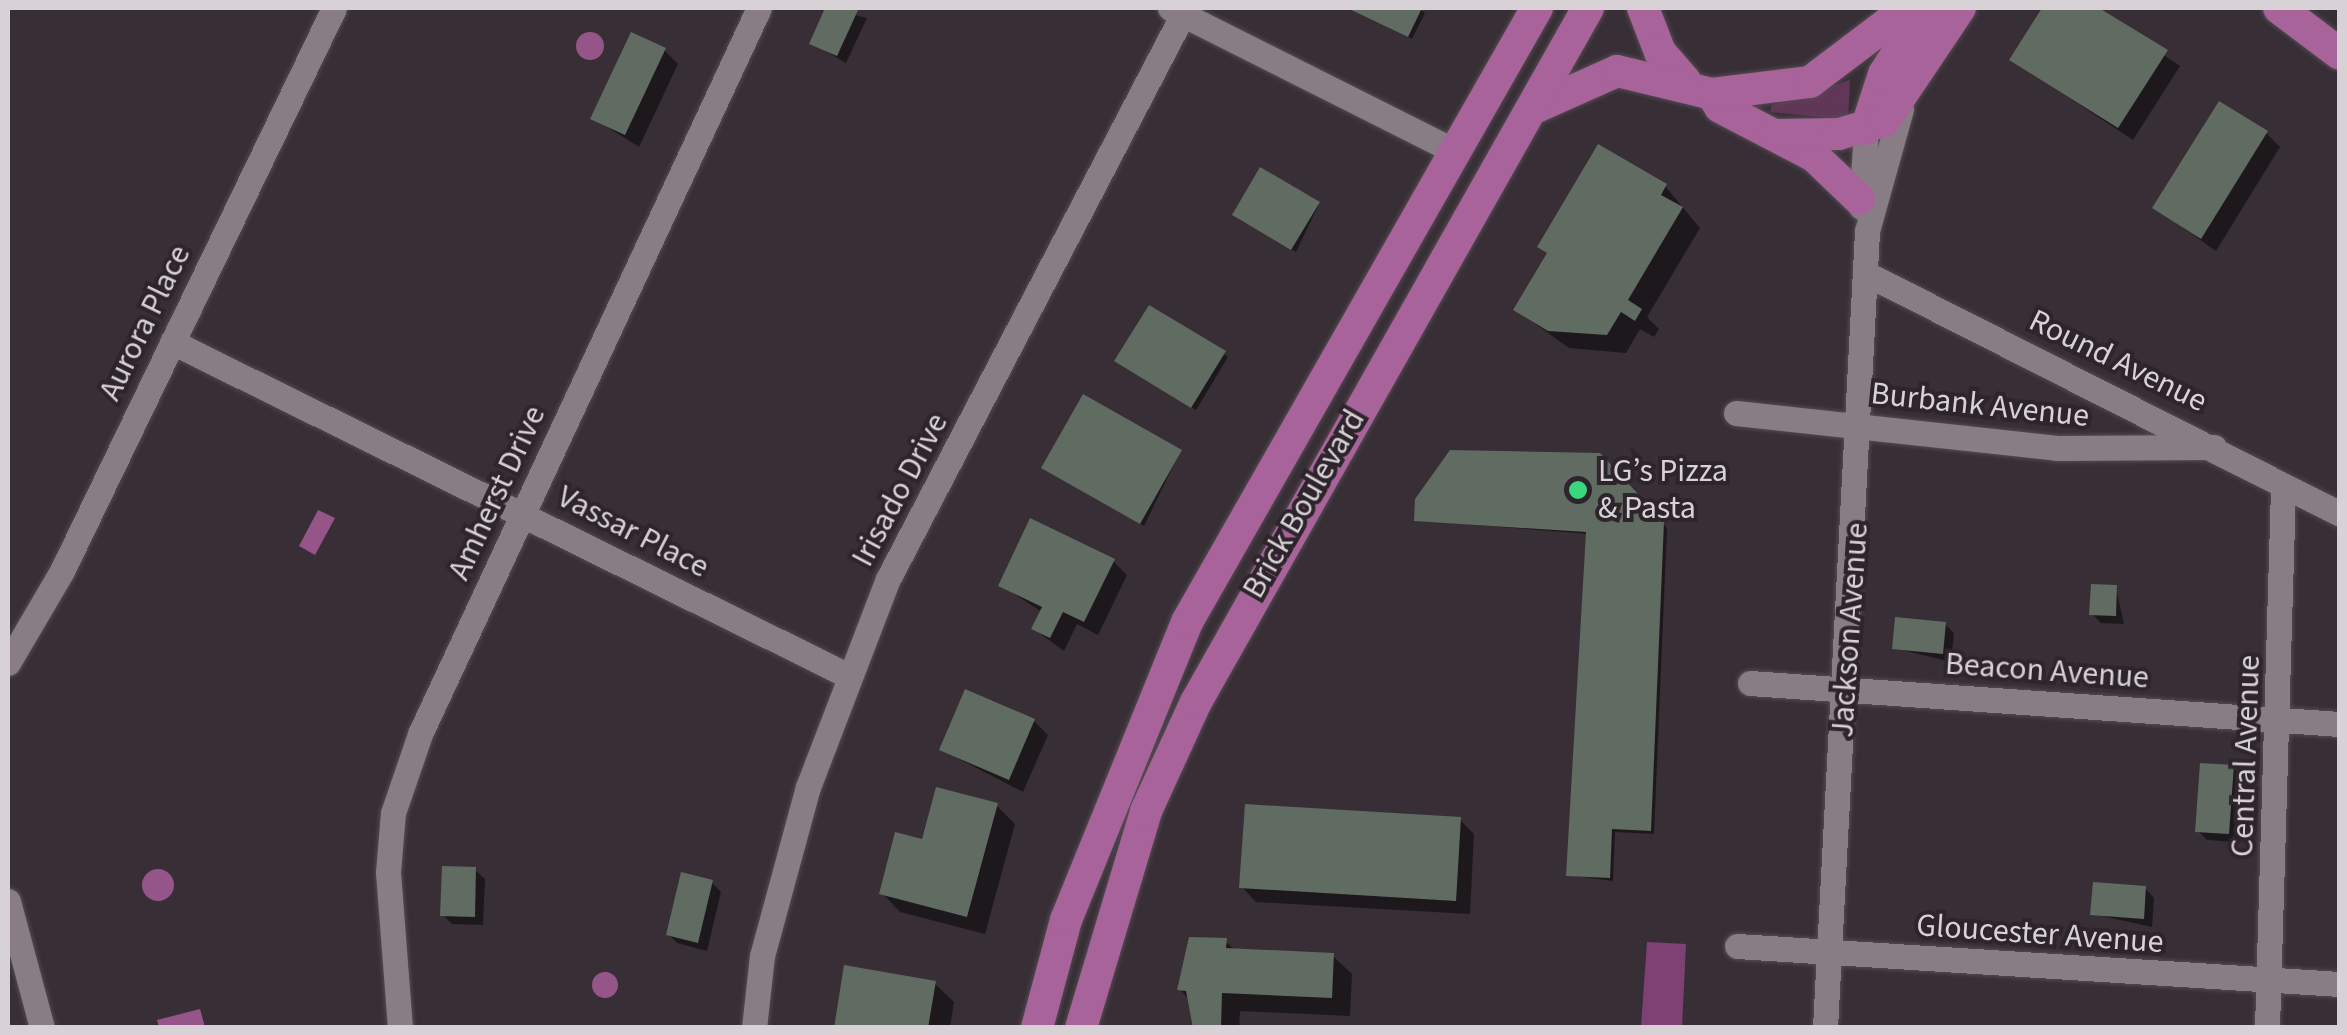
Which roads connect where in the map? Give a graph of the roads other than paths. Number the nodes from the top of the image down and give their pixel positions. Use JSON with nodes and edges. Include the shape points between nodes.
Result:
{"nodes":[{"id":1,"x":334,"y":8,"type":"edge"},
{"id":2,"x":759,"y":8,"type":"edge"},
{"id":3,"x":1537,"y":8,"type":"edge"},
{"id":4,"x":1588,"y":8,"type":"edge"},
{"id":5,"x":1644,"y":8,"type":"edge"},
{"id":6,"x":1908,"y":8,"type":"edge"},
{"id":7,"x":1927,"y":8,"type":"edge"},
{"id":8,"x":1960,"y":8,"type":"edge"},
{"id":9,"x":2279,"y":8,"type":"edge"},
{"id":10,"x":1177,"y":11,"type":"edge"},
{"id":11,"x":2340,"y":54,"type":"edge"},
{"id":12,"x":1699,"y":88,"type":"junction"},
{"id":13,"x":1900,"y":109,"type":"junction"},
{"id":14,"x":1528,"y":111,"type":"junction"},
{"id":15,"x":1866,"y":129,"type":"junction"},
{"id":16,"x":1775,"y":135,"type":"junction"},
{"id":17,"x":1454,"y":151,"type":"junction"},
{"id":18,"x":1858,"y":199,"type":"junction"},
{"id":19,"x":1867,"y":231,"type":"junction"},
{"id":20,"x":1865,"y":273,"type":"junction"},
{"id":21,"x":172,"y":342,"type":"junction"},
{"id":22,"x":1736,"y":413,"type":"dead end"},
{"id":23,"x":1862,"y":426,"type":"junction"},
{"id":24,"x":2217,"y":446,"type":"junction"},
{"id":25,"x":2283,"y":488,"type":"junction"},
{"id":26,"x":524,"y":513,"type":"junction"},
{"id":27,"x":2340,"y":514,"type":"edge"},
{"id":28,"x":8,"y":663,"type":"edge"},
{"id":29,"x":849,"y":676,"type":"junction"},
{"id":30,"x":1750,"y":683,"type":"dead end"},
{"id":31,"x":1846,"y":690,"type":"junction"},
{"id":32,"x":2279,"y":720,"type":"junction"},
{"id":33,"x":2340,"y":724,"type":"edge"},
{"id":34,"x":8,"y":901,"type":"edge"},
{"id":35,"x":1738,"y":946,"type":"dead end"},
{"id":36,"x":1830,"y":953,"type":"junction"},
{"id":37,"x":2271,"y":980,"type":"junction"},
{"id":38,"x":2340,"y":984,"type":"edge"},
{"id":39,"x":42,"y":1028,"type":"edge"},
{"id":40,"x":400,"y":1028,"type":"edge"},
{"id":41,"x":754,"y":1028,"type":"edge"},
{"id":42,"x":1037,"y":1028,"type":"edge"},
{"id":43,"x":1082,"y":1028,"type":"edge"},
{"id":44,"x":1825,"y":1028,"type":"edge"},
{"id":45,"x":2267,"y":1028,"type":"edge"}],
"edges":[{"from":1,"to":21,"type":"street","name":"Aurora Place"},
{"from":2,"to":26,"type":"street","name":"Amherst Drive"},
{"from":3,"to":17,"type":"main road","name":"Brick Boulevard"},
{"from":4,"to":14,"type":"main road","name":"Brick Boulevard"},
{"from":5,"to":12,"type":"main road","via":[[1660,52]]},
{"from":6,"to":12,"type":"main road","via":[[1810,82]]},
{"from":7,"to":15,"type":"main road","name":"Jackson Avenue","via":[[1884,74]]},
{"from":8,"to":13,"type":"main road","name":"Jackson Avenue"},
{"from":9,"to":11,"type":"main road"},
{"from":10,"to":17,"type":"street"},
{"from":10,"to":29,"type":"street","name":"Irisado Drive","via":[[888,579]]},
{"from":12,"to":14,"type":"main road","via":[[1598,73]]},
{"from":12,"to":16,"type":"main road","via":[[1720,108]]},
{"from":13,"to":15,"type":"main road"},
{"from":13,"to":19,"type":"street","name":"Jackson Avenue"},
{"from":14,"to":43,"type":"main road","name":"Brick Boulevard","via":[[1196,702],[1146,810]]},
{"from":15,"to":16,"type":"main road"},
{"from":15,"to":18,"type":"street","name":"Jackson Avenue"},
{"from":16,"to":18,"type":"main road","via":[[1830,167]]},
{"from":17,"to":42,"type":"main road","name":"Brick Boulevard","via":[[1187,622],[1066,920]]},
{"from":18,"to":19,"type":"street","name":"Jackson Avenue"},
{"from":19,"to":20,"type":"street","name":"Jackson Avenue"},
{"from":20,"to":23,"type":"street","name":"Jackson Avenue"},
{"from":20,"to":24,"type":"street","name":"Round Avenue"},
{"from":21,"to":26,"type":"street","name":"Vassar Place"},
{"from":21,"to":28,"type":"street","name":"Aurora Place"},
{"from":22,"to":23,"type":"street","name":"Burbank Avenue"},
{"from":23,"to":24,"type":"street","name":"Burbank Avenue","via":[[2057,448]]},
{"from":23,"to":31,"type":"street","name":"Jackson Avenue"},
{"from":24,"to":25,"type":"street","name":"Round Avenue"},
{"from":25,"to":27,"type":"street","name":"Round Avenue"},
{"from":25,"to":32,"type":"street","name":"Central Avenue"},
{"from":26,"to":29,"type":"street","name":"Vassar Place"},
{"from":26,"to":40,"type":"street","name":"Amherst Drive","via":[[420,734],[393,813],[388,872]]},
{"from":29,"to":41,"type":"street","name":"Irisado Drive","via":[[777,897]]},
{"from":30,"to":31,"type":"street","name":"Beacon Avenue"},
{"from":31,"to":32,"type":"street","name":"Beacon Avenue"},
{"from":31,"to":36,"type":"street","name":"Jackson Avenue"},
{"from":32,"to":33,"type":"street","name":"Beacon Avenue"},
{"from":32,"to":37,"type":"street","name":"Central Avenue"},
{"from":34,"to":39,"type":"street"},
{"from":35,"to":36,"type":"street","name":"Gloucester Avenue"},
{"from":36,"to":37,"type":"street","name":"Gloucester Avenue"},
{"from":36,"to":44,"type":"street","name":"Jackson Avenue"},
{"from":37,"to":38,"type":"street","name":"Gloucester Avenue"},
{"from":37,"to":45,"type":"street","name":"Central Avenue"}]}
